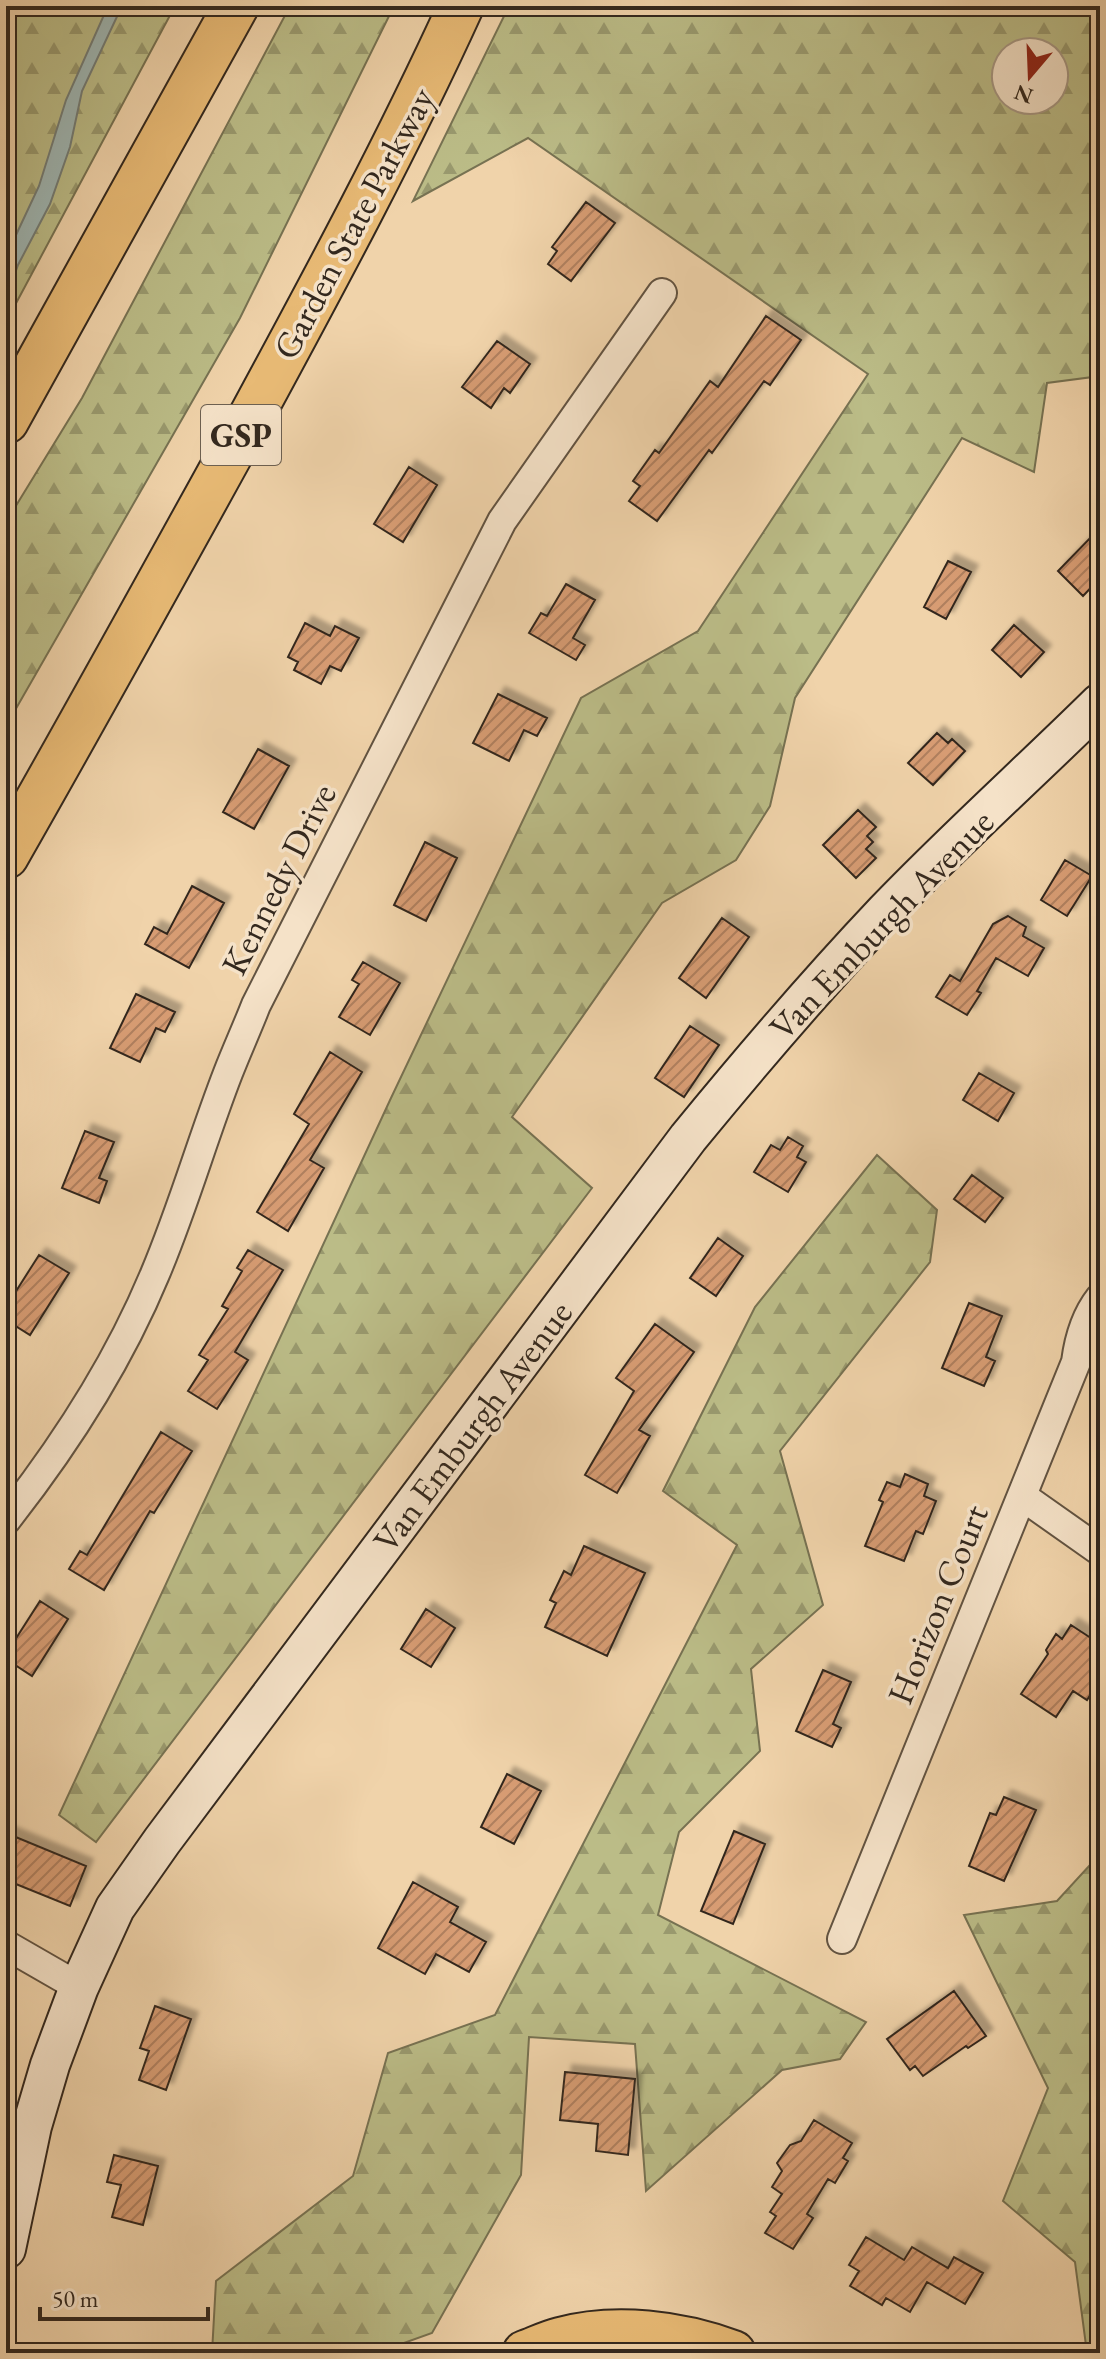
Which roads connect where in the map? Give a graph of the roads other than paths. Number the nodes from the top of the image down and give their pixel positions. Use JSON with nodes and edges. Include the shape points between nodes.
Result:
{"nodes":[{"id":1,"x":236,"y":6,"type":"edge"},
{"id":2,"x":461,"y":6,"type":"edge"},
{"id":3,"x":662,"y":293,"type":"dead end"},
{"id":4,"x":6,"y":421,"type":"edge"},
{"id":5,"x":1100,"y":703,"type":"edge"},
{"id":6,"x":6,"y":856,"type":"edge"},
{"id":7,"x":1100,"y":1298,"type":"edge"},
{"id":8,"x":1022,"y":1496,"type":"junction"},
{"id":9,"x":6,"y":1520,"type":"edge"},
{"id":10,"x":1100,"y":1551,"type":"edge"},
{"id":11,"x":842,"y":1939,"type":"dead end"},
{"id":12,"x":6,"y":1945,"type":"edge"},
{"id":13,"x":79,"y":1987,"type":"junction"},
{"id":14,"x":6,"y":2249,"type":"edge"},
{"id":15,"x":525,"y":2353,"type":"edge"},
{"id":16,"x":733,"y":2353,"type":"edge"}],
"edges":[{"from":1,"to":4,"type":"main road"},
{"from":2,"to":6,"type":"main road","name":"Garden State Parkway","number":"GSP","via":[[312,303]]},
{"from":3,"to":9,"type":"street","name":"Kennedy Drive","via":[[502,521],[256,1005],[154,1278],[78,1419]]},
{"from":5,"to":13,"type":"main road","name":"Van Emburgh Avenue","via":[[886,911],[688,1138],[190,1800],[115,1908]]},
{"from":7,"to":8,"type":"street","name":"Horizon Court","via":[[1085,1322],[1076,1362]]},
{"from":8,"to":10,"type":"street"},
{"from":8,"to":11,"type":"street","name":"Horizon Court"},
{"from":12,"to":13,"type":"street"},
{"from":13,"to":14,"type":"main road","name":"Van Emburgh Avenue","via":[[32,2126]]},
{"from":15,"to":16,"type":"main road","via":[[570,2338],[640,2333],[703,2342]]}]}
